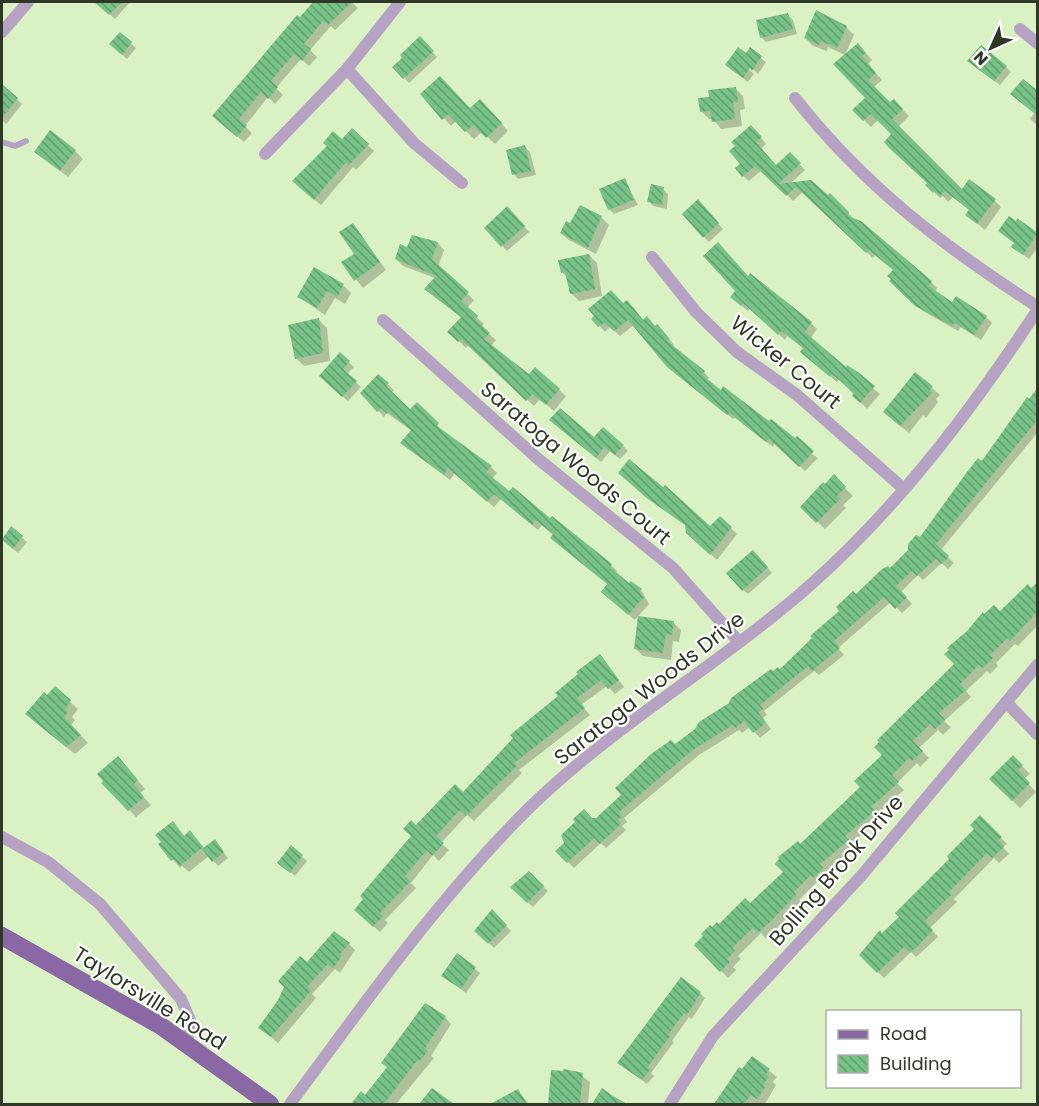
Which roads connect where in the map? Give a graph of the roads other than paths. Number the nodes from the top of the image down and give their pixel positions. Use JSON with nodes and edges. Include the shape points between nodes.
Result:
{"nodes":[{"id":1,"x":28,"y":2,"type":"edge"},
{"id":2,"x":400,"y":2,"type":"edge"},
{"id":3,"x":1020,"y":29,"type":"dead end"},
{"id":4,"x":2,"y":32,"type":"edge"},
{"id":5,"x":1038,"y":44,"type":"edge"},
{"id":6,"x":347,"y":69,"type":"junction"},
{"id":7,"x":795,"y":98,"type":"dead end"},
{"id":8,"x":26,"y":141,"type":"dead end"},
{"id":9,"x":2,"y":142,"type":"edge"},
{"id":10,"x":265,"y":154,"type":"dead end"},
{"id":11,"x":462,"y":183,"type":"dead end"},
{"id":12,"x":651,"y":257,"type":"dead end"},
{"id":13,"x":1038,"y":308,"type":"edge"},
{"id":14,"x":383,"y":320,"type":"dead end"},
{"id":15,"x":904,"y":489,"type":"junction"},
{"id":16,"x":740,"y":642,"type":"junction"},
{"id":17,"x":1038,"y":664,"type":"edge"},
{"id":18,"x":1006,"y":702,"type":"junction"},
{"id":19,"x":1038,"y":735,"type":"edge"},
{"id":20,"x":2,"y":837,"type":"edge"},
{"id":21,"x":2,"y":936,"type":"edge"},
{"id":22,"x":188,"y":1044,"type":"junction"},
{"id":23,"x":270,"y":1104,"type":"edge"},
{"id":24,"x":290,"y":1104,"type":"edge"},
{"id":25,"x":670,"y":1104,"type":"edge"}],
"edges":[{"from":1,"to":4,"type":"street"},
{"from":2,"to":6,"type":"street"},
{"from":3,"to":5,"type":"street"},
{"from":6,"to":10,"type":"street"},
{"from":6,"to":11,"type":"street","via":[[414,143]]},
{"from":7,"to":13,"type":"street","via":[[887,198],[960,257]]},
{"from":8,"to":9,"type":"lane","via":[[15,146]]},
{"from":12,"to":15,"type":"street","name":"Wicker Court","via":[[696,312],[737,352],[797,394]]},
{"from":13,"to":15,"type":"street","name":"Saratoga Woods Drive","via":[[972,406]]},
{"from":14,"to":16,"type":"street","name":"Saratoga Woods Court","via":[[537,458],[673,568]]},
{"from":15,"to":16,"type":"street","name":"Saratoga Woods Drive","via":[[830,565]]},
{"from":16,"to":24,"type":"street","name":"Saratoga Woods Drive","via":[[578,766],[522,815],[456,888]]},
{"from":17,"to":18,"type":"street","name":"Bolling Brook Drive"},
{"from":18,"to":19,"type":"street"},
{"from":18,"to":25,"type":"street","name":"Bolling Brook Drive","via":[[862,875],[713,1036]]},
{"from":20,"to":22,"type":"street","via":[[48,862],[100,904],[181,999],[190,1020]]},
{"from":21,"to":22,"type":"main road","name":"Taylorsville Road","via":[[127,1005]]},
{"from":22,"to":23,"type":"main road","name":"Taylorsville Road"}]}
